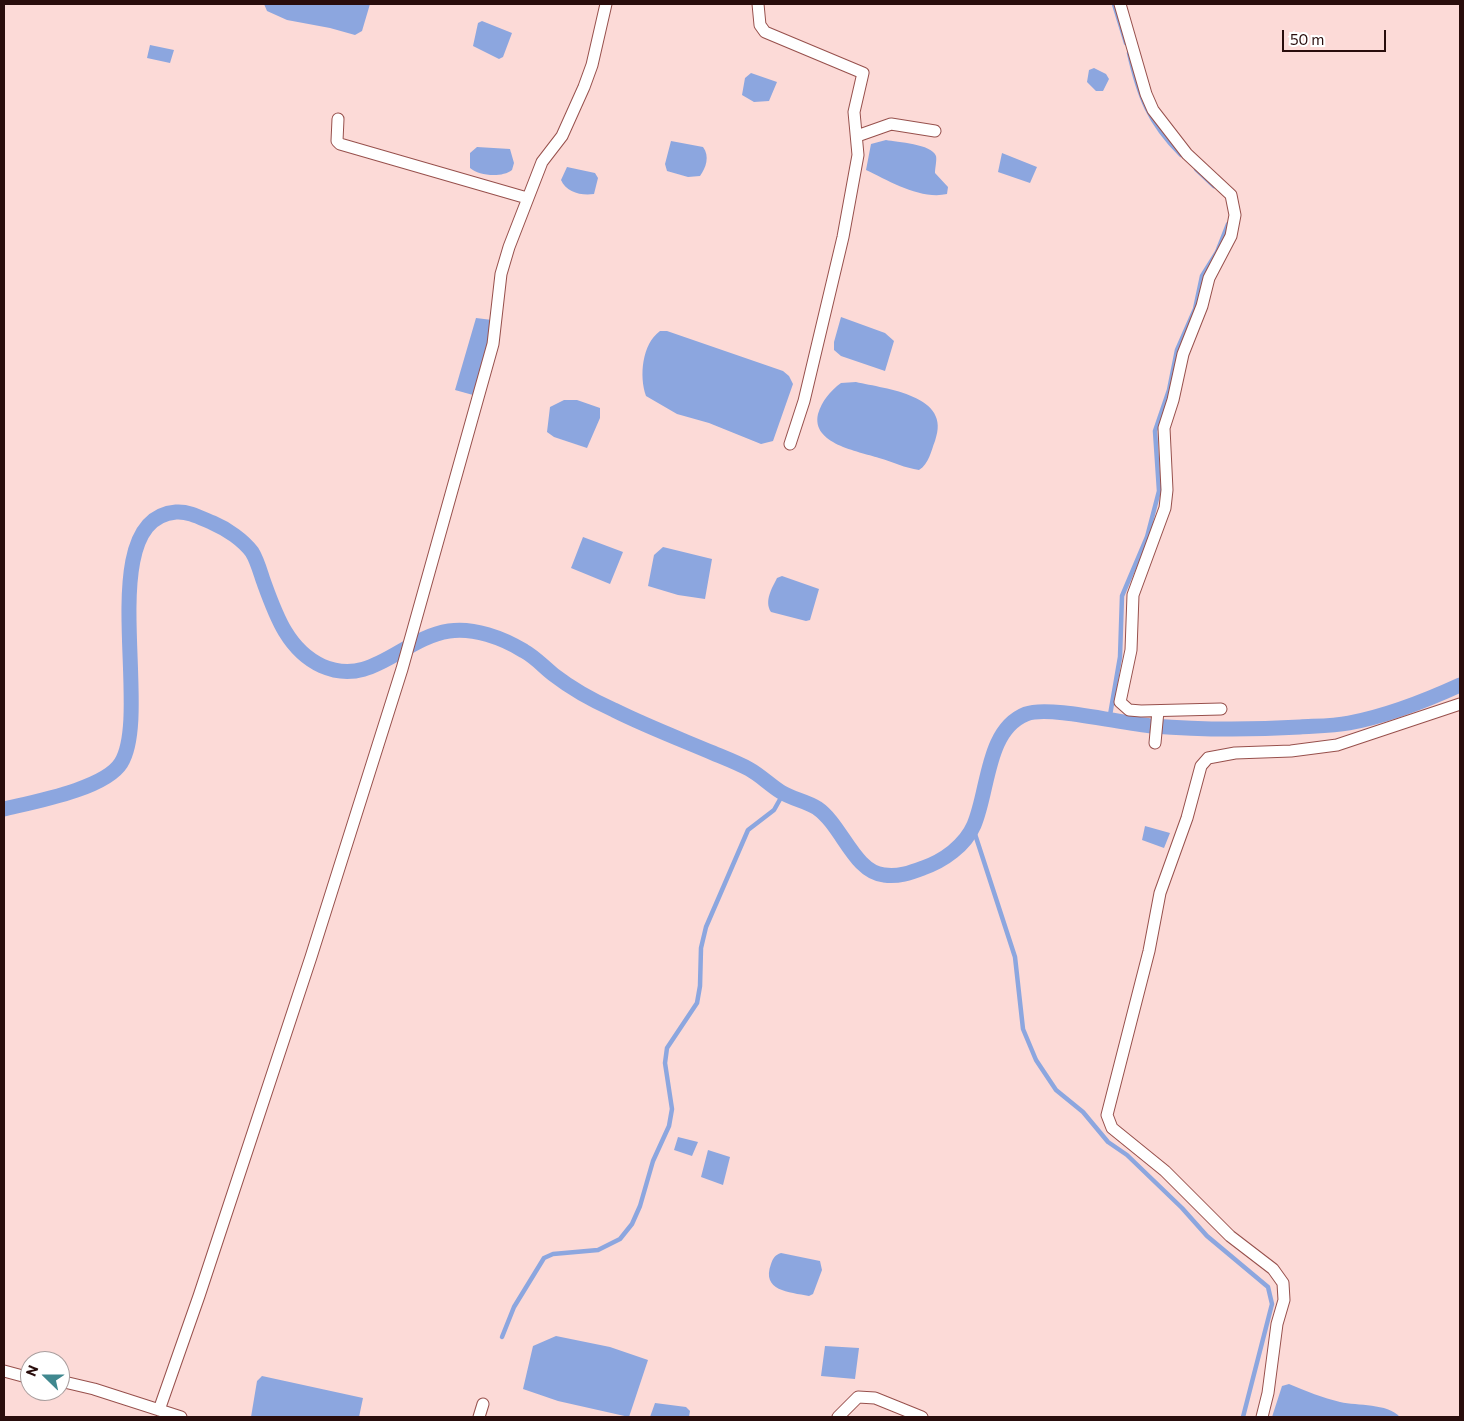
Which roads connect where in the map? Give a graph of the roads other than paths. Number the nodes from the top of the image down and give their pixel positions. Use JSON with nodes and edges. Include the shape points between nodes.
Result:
{"nodes":[{"id":1,"x":606,"y":4,"type":"edge"},
{"id":2,"x":758,"y":4,"type":"edge"},
{"id":3,"x":1120,"y":4,"type":"edge"},
{"id":4,"x":338,"y":119,"type":"dead end"},
{"id":5,"x":935,"y":131,"type":"dead end"},
{"id":6,"x":857,"y":136,"type":"junction"},
{"id":7,"x":528,"y":198,"type":"junction"},
{"id":8,"x":790,"y":444,"type":"dead end"},
{"id":9,"x":1460,"y":704,"type":"edge"},
{"id":10,"x":1222,"y":709,"type":"dead end"},
{"id":11,"x":1158,"y":716,"type":"junction"},
{"id":12,"x":1155,"y":743,"type":"dead end"},
{"id":13,"x":4,"y":1371,"type":"edge"},
{"id":14,"x":20,"y":1375,"type":"edge"},
{"id":15,"x":70,"y":1384,"type":"edge"},
{"id":16,"x":483,"y":1404,"type":"dead end"},
{"id":17,"x":159,"y":1410,"type":"junction"},
{"id":18,"x":180,"y":1417,"type":"edge"},
{"id":19,"x":480,"y":1417,"type":"edge"},
{"id":20,"x":838,"y":1417,"type":"edge"},
{"id":21,"x":922,"y":1417,"type":"edge"},
{"id":22,"x":1262,"y":1417,"type":"edge"}],
"edges":[{"from":1,"to":7,"type":"street","via":[[584,87],[562,136],[542,162]]},
{"from":2,"to":6,"type":"street","via":[[764,32],[863,72],[855,103]]},
{"from":3,"to":11,"type":"street","via":[[1153,110],[1187,154],[1230,195],[1235,215],[1231,236],[1209,278],[1183,354],[1163,436],[1165,508],[1133,595],[1131,650],[1120,702],[1128,710]]},
{"from":4,"to":7,"type":"street","via":[[337,141],[340,144]]},
{"from":5,"to":6,"type":"street","via":[[891,124]]},
{"from":6,"to":8,"type":"street","via":[[858,155],[843,237],[804,401]]},
{"from":7,"to":17,"type":"street","via":[[501,274],[493,344],[402,669],[314,948]]},
{"from":9,"to":22,"type":"street","via":[[1337,745],[1291,751],[1236,752],[1208,758],[1201,766],[1187,818],[1160,893],[1149,951],[1107,1115],[1112,1128],[1165,1171],[1230,1236],[1273,1269],[1283,1283],[1284,1300]]},
{"from":10,"to":11,"type":"street"},
{"from":11,"to":12,"type":"street"},
{"from":13,"to":14,"type":"street"},
{"from":15,"to":17,"type":"street"},
{"from":16,"to":19,"type":"street"},
{"from":17,"to":18,"type":"street"},
{"from":20,"to":21,"type":"street","via":[[858,1397],[875,1398]]}]}
